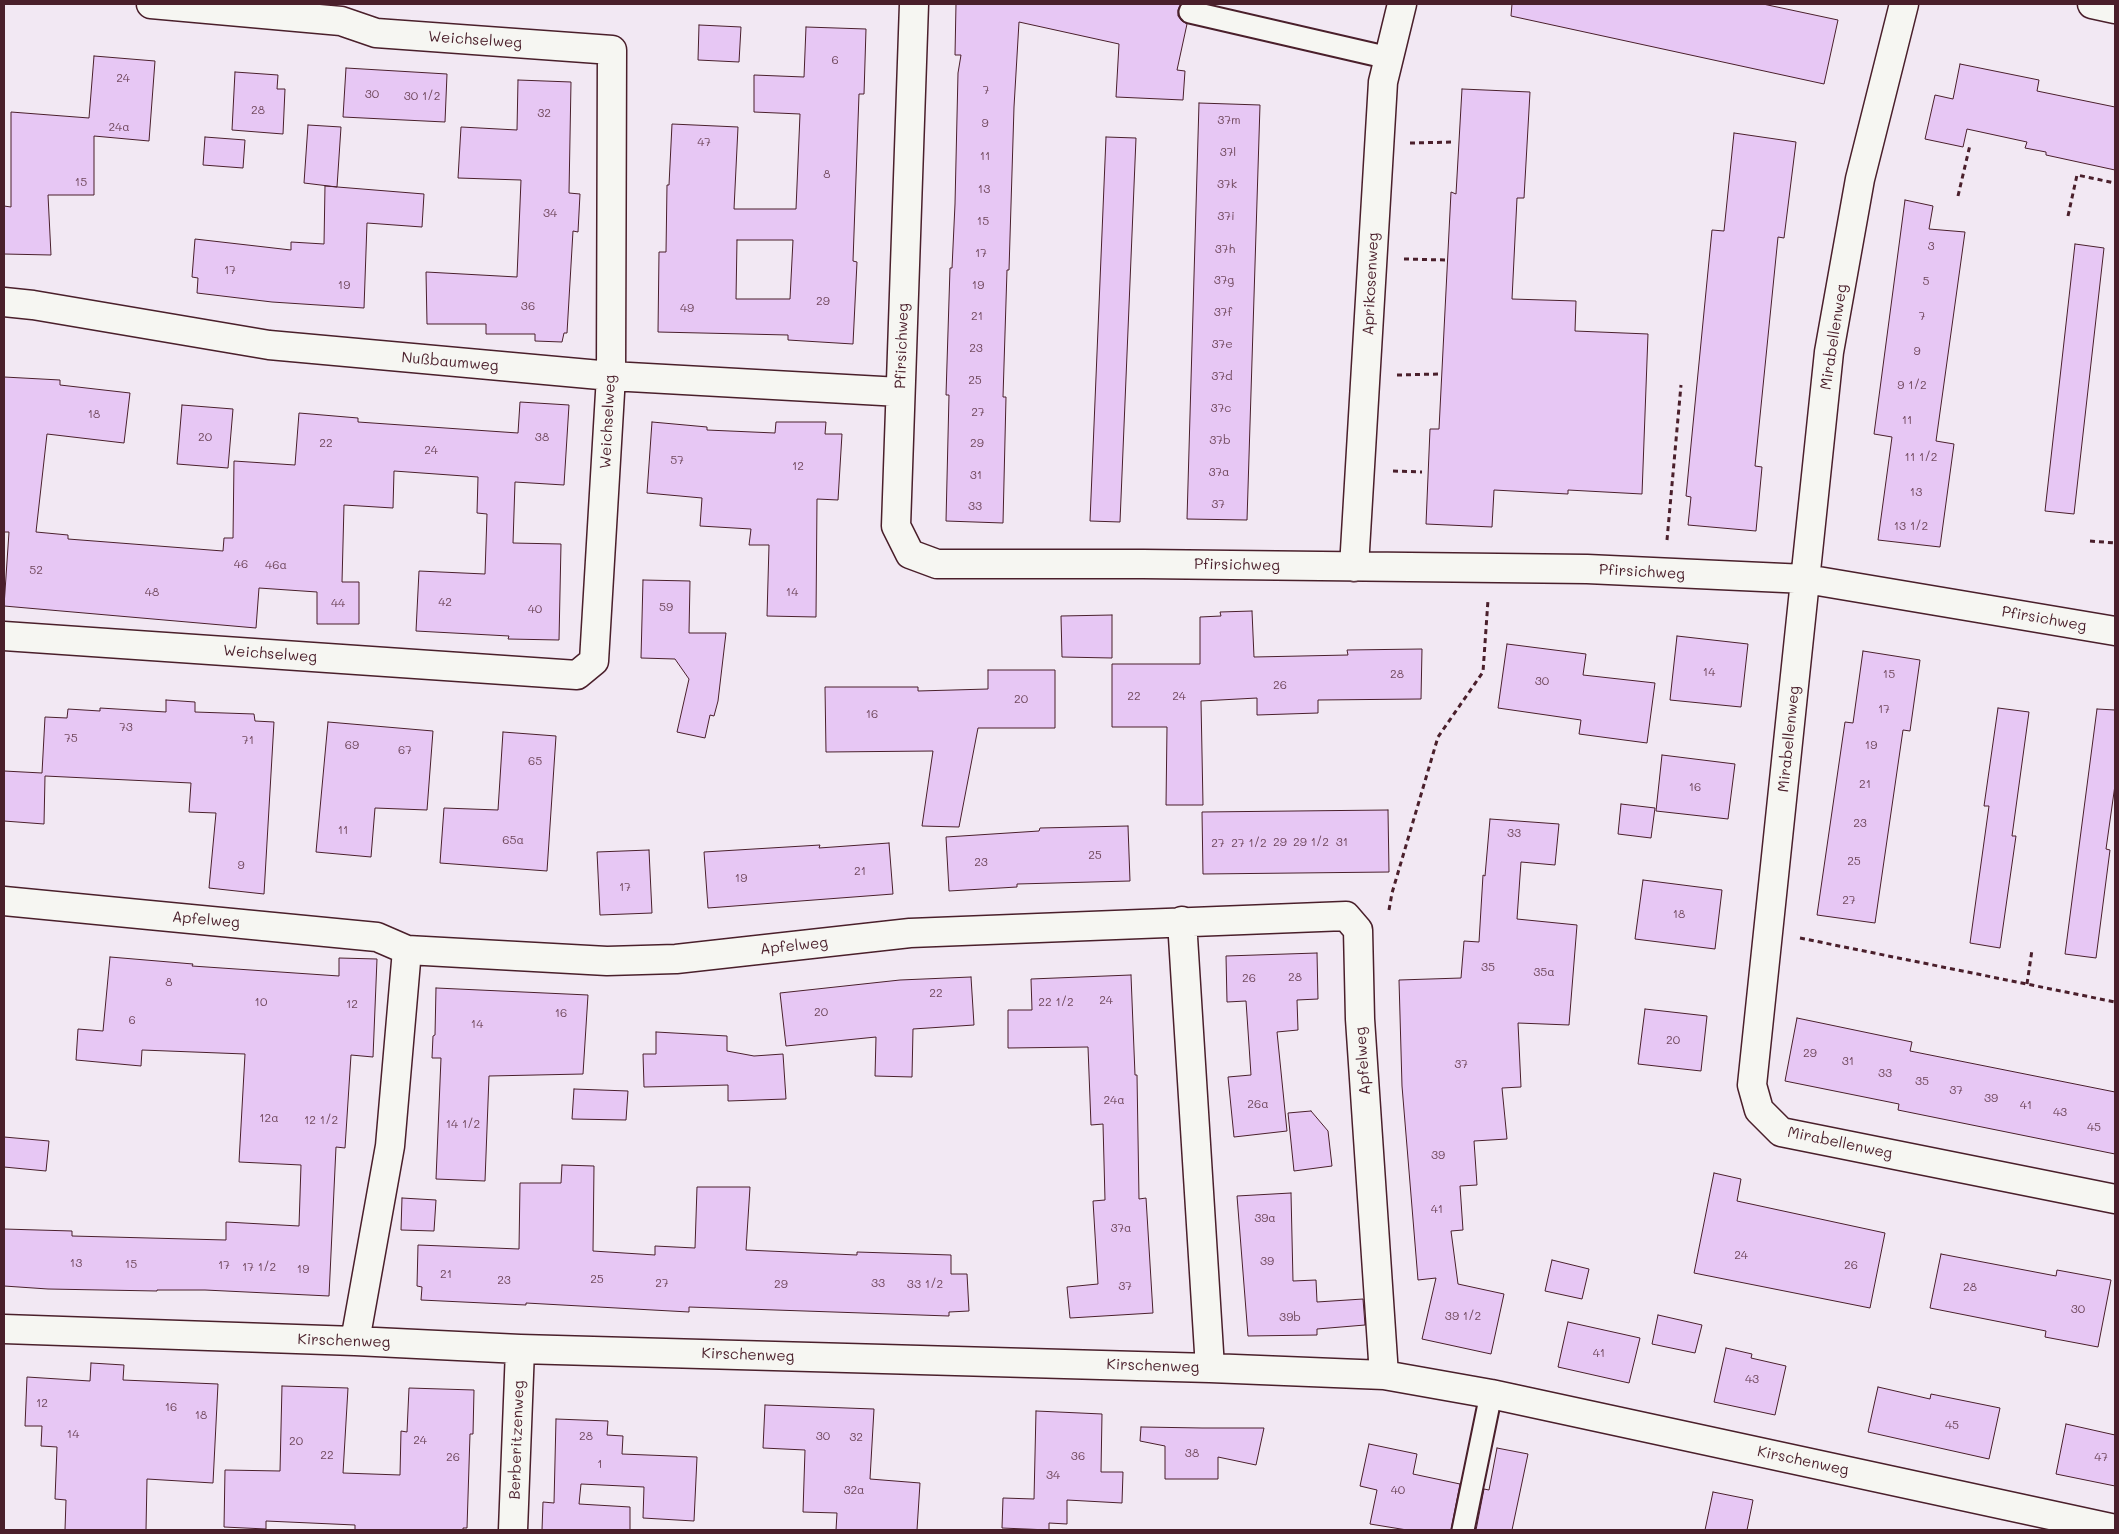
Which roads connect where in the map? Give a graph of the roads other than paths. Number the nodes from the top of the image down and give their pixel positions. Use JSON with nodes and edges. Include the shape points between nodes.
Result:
{"nodes":[{"id":1,"x":151,"y":4,"type":"edge"},
{"id":2,"x":914,"y":4,"type":"edge"},
{"id":3,"x":1402,"y":4,"type":"edge"},
{"id":4,"x":1904,"y":4,"type":"edge"},
{"id":5,"x":2092,"y":4,"type":"edge"},
{"id":6,"x":2115,"y":8,"type":"edge"},
{"id":7,"x":1190,"y":12,"type":"dead end"},
{"id":8,"x":1389,"y":58,"type":"junction"},
{"id":9,"x":4,"y":302,"type":"edge"},
{"id":10,"x":611,"y":376,"type":"junction"},
{"id":11,"x":900,"y":392,"type":"junction"},
{"id":12,"x":1354,"y":567,"type":"junction"},
{"id":13,"x":1806,"y":580,"type":"junction"},
{"id":14,"x":2115,"y":631,"type":"edge"},
{"id":15,"x":4,"y":636,"type":"edge"},
{"id":16,"x":4,"y":901,"type":"edge"},
{"id":17,"x":1182,"y":921,"type":"junction"},
{"id":18,"x":406,"y":950,"type":"junction"},
{"id":19,"x":2115,"y":1199,"type":"edge"},
{"id":20,"x":4,"y":1329,"type":"edge"},
{"id":21,"x":355,"y":1341,"type":"junction"},
{"id":22,"x":520,"y":1349,"type":"junction"},
{"id":23,"x":1210,"y":1368,"type":"junction"},
{"id":24,"x":1384,"y":1375,"type":"junction"},
{"id":25,"x":1492,"y":1394,"type":"junction"},
{"id":26,"x":2115,"y":1529,"type":"edge"},
{"id":27,"x":513,"y":1530,"type":"edge"},
{"id":28,"x":1463,"y":1530,"type":"edge"}],
"edges":[{"from":1,"to":10,"type":"street","name":"Weichselweg","via":[[341,21],[376,33],[612,50]]},
{"from":2,"to":11,"type":"street","name":"Pfirsichweg"},
{"from":3,"to":8,"type":"street","name":"Aprikosenweg"},
{"from":4,"to":13,"type":"street","name":"Mirabellenweg","via":[[1860,179],[1831,343]]},
{"from":5,"to":6,"type":"street"},
{"from":7,"to":8,"type":"lane"},
{"from":8,"to":12,"type":"street","name":"Aprikosenweg","via":[[1383,82]]},
{"from":9,"to":10,"type":"street","name":"Nußbaumweg","via":[[268,345]]},
{"from":10,"to":11,"type":"street","name":"Nußbaumweg"},
{"from":10,"to":15,"type":"street","name":"Weichselweg","via":[[594,662],[577,675]]},
{"from":11,"to":12,"type":"street","name":"Pfirsichweg","via":[[896,526],[910,554],[937,564]]},
{"from":12,"to":13,"type":"street","name":"Pfirsichweg","via":[[1587,569]]},
{"from":13,"to":14,"type":"street","name":"Pfirsichweg"},
{"from":13,"to":19,"type":"street","name":"Mirabellenweg","via":[[1752,1085],[1759,1110],[1781,1132]]},
{"from":16,"to":18,"type":"street","name":"Apfelweg","via":[[377,937]]},
{"from":17,"to":18,"type":"street","name":"Apfelweg","via":[[910,933],[656,959],[607,961]]},
{"from":17,"to":23,"type":"street"},
{"from":17,"to":24,"type":"street","name":"Apfelweg","via":[[1346,916],[1358,930],[1360,1019]]},
{"from":18,"to":21,"type":"street","via":[[390,1146]]},
{"from":20,"to":21,"type":"street","name":"Kirschenweg"},
{"from":21,"to":22,"type":"street","name":"Kirschenweg"},
{"from":22,"to":23,"type":"street","name":"Kirschenweg"},
{"from":22,"to":27,"type":"street","name":"Berberitzenweg"},
{"from":23,"to":24,"type":"street","name":"Kirschenweg"},
{"from":24,"to":25,"type":"street","name":"Kirschenweg"},
{"from":25,"to":26,"type":"street","name":"Kirschenweg"},
{"from":25,"to":28,"type":"lane"}]}
